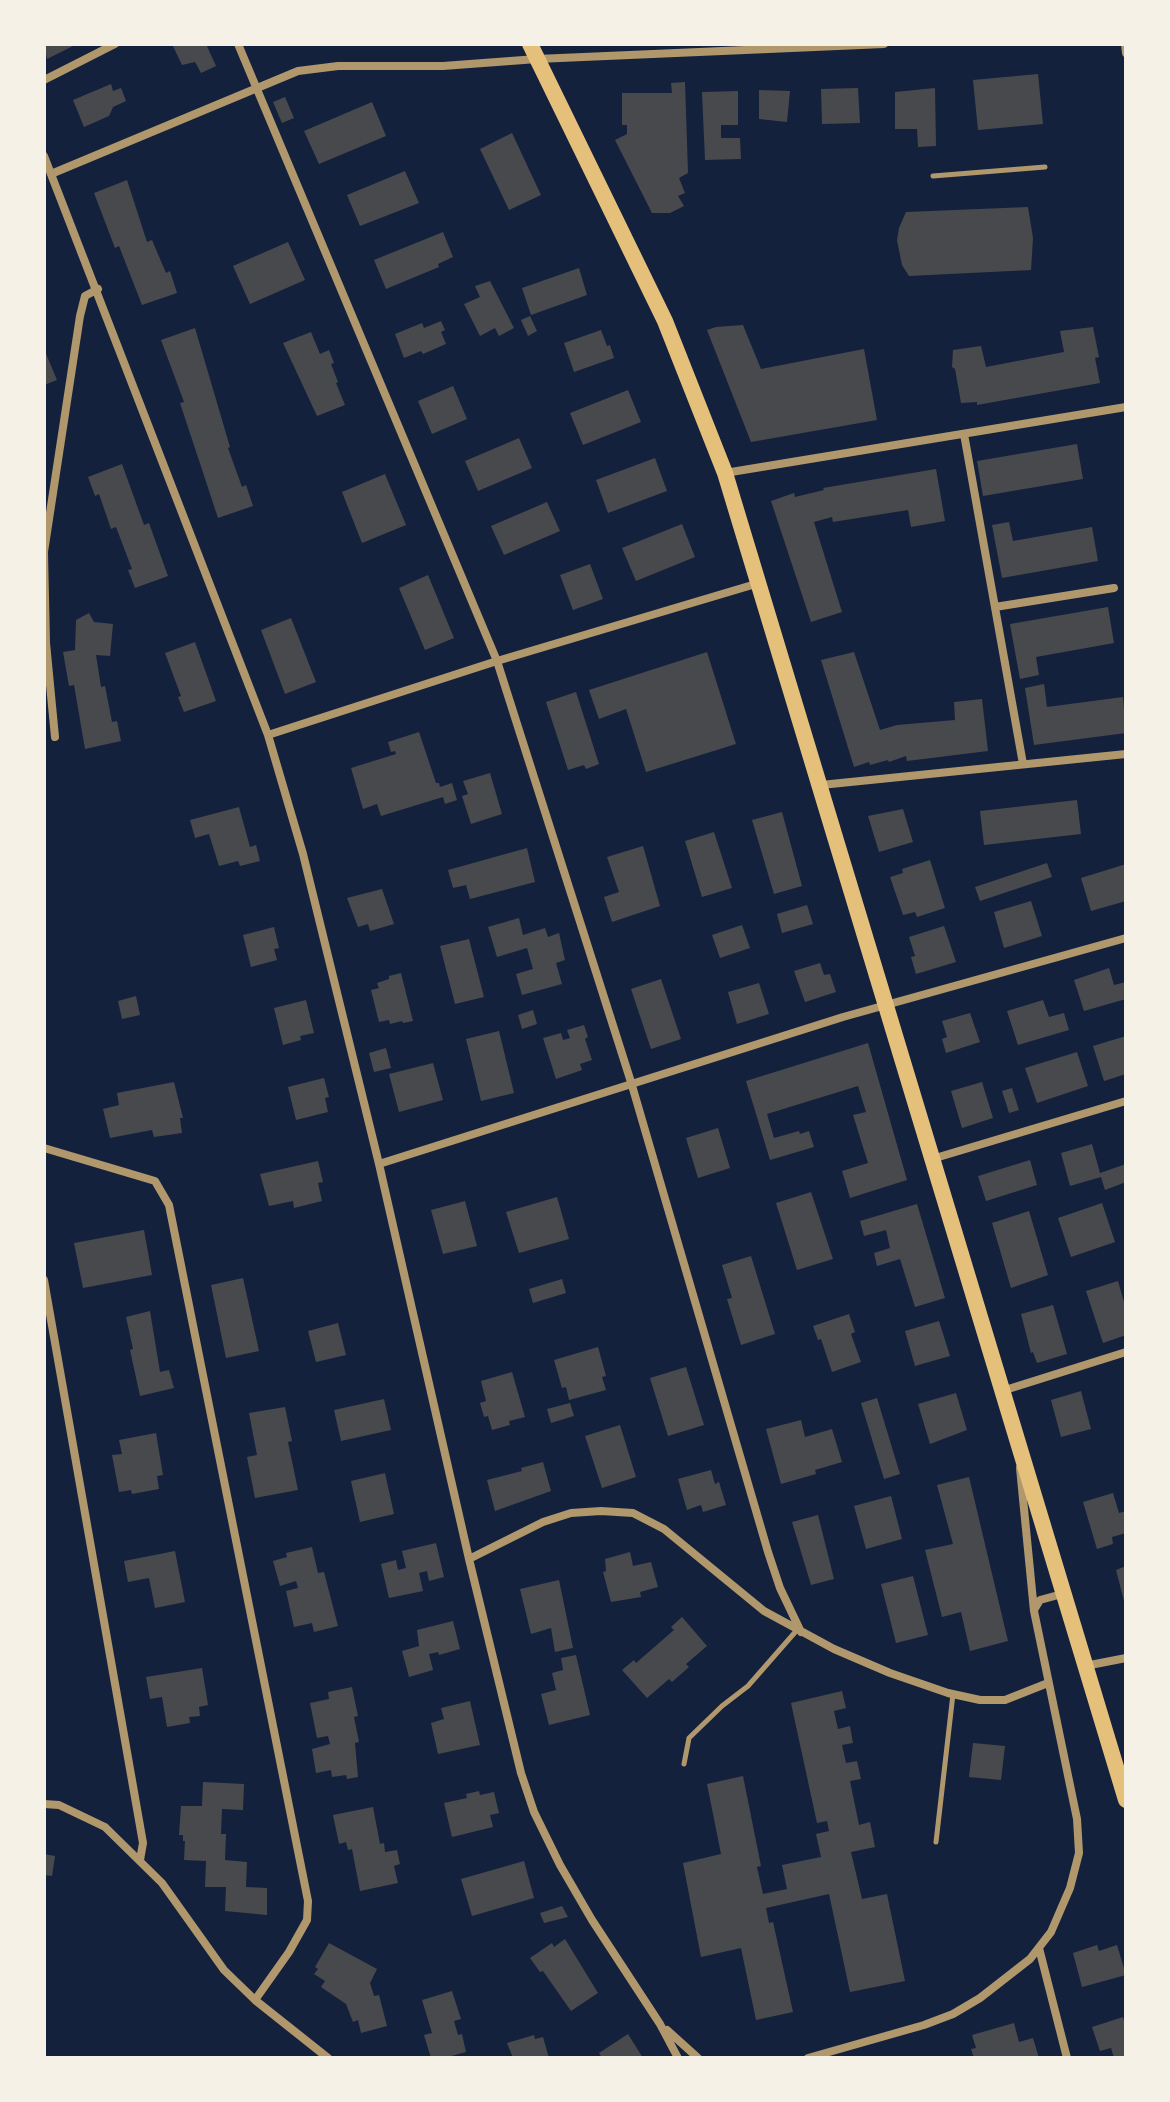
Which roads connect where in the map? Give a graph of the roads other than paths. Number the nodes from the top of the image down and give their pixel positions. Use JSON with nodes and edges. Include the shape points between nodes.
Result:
{"nodes":[{"id":1,"x":115,"y":44,"type":"edge"},
{"id":2,"x":238,"y":44,"type":"edge"},
{"id":3,"x":884,"y":44,"type":"edge"},
{"id":4,"x":1125,"y":44,"type":"edge"},
{"id":5,"x":725,"y":48,"type":"edge"},
{"id":6,"x":534,"y":51,"type":"edge"},
{"id":7,"x":1126,"y":53,"type":"edge"},
{"id":8,"x":44,"y":80,"type":"edge"},
{"id":9,"x":258,"y":88,"type":"junction"},
{"id":10,"x":44,"y":156,"type":"edge"},
{"id":11,"x":1045,"y":167,"type":"dead end"},
{"id":12,"x":51,"y":174,"type":"junction"},
{"id":13,"x":933,"y":176,"type":"dead end"},
{"id":14,"x":98,"y":289,"type":"junction"},
{"id":15,"x":1126,"y":407,"type":"edge"},
{"id":16,"x":964,"y":434,"type":"junction"},
{"id":17,"x":725,"y":473,"type":"junction"},
{"id":18,"x":44,"y":552,"type":"edge"},
{"id":19,"x":759,"y":583,"type":"junction"},
{"id":20,"x":1114,"y":588,"type":"dead end"},
{"id":21,"x":995,"y":607,"type":"junction"},
{"id":22,"x":497,"y":661,"type":"junction"},
{"id":23,"x":268,"y":735,"type":"junction"},
{"id":24,"x":55,"y":737,"type":"dead end"},
{"id":25,"x":1126,"y":754,"type":"edge"},
{"id":26,"x":1023,"y":764,"type":"junction"},
{"id":27,"x":821,"y":785,"type":"junction"},
{"id":28,"x":1126,"y":938,"type":"edge"},
{"id":29,"x":887,"y":1006,"type":"junction"},
{"id":30,"x":631,"y":1082,"type":"junction"},
{"id":31,"x":1126,"y":1101,"type":"edge"},
{"id":32,"x":44,"y":1148,"type":"edge"},
{"id":33,"x":931,"y":1159,"type":"junction"},
{"id":34,"x":379,"y":1164,"type":"junction"},
{"id":35,"x":44,"y":1280,"type":"edge"},
{"id":36,"x":1126,"y":1352,"type":"edge"},
{"id":37,"x":1002,"y":1391,"type":"junction"},
{"id":38,"x":1018,"y":1445,"type":"junction"},
{"id":39,"x":469,"y":1559,"type":"junction"},
{"id":40,"x":1062,"y":1594,"type":"junction"},
{"id":41,"x":1034,"y":1611,"type":"junction"},
{"id":42,"x":799,"y":1631,"type":"junction"},
{"id":43,"x":1126,"y":1658,"type":"edge"},
{"id":44,"x":1084,"y":1666,"type":"junction"},
{"id":45,"x":1048,"y":1683,"type":"junction"},
{"id":46,"x":953,"y":1694,"type":"junction"},
{"id":47,"x":684,"y":1764,"type":"dead end"},
{"id":48,"x":1126,"y":1800,"type":"edge"},
{"id":49,"x":44,"y":1804,"type":"edge"},
{"id":50,"x":936,"y":1842,"type":"dead end"},
{"id":51,"x":140,"y":1860,"type":"junction"},
{"id":52,"x":1039,"y":1948,"type":"junction"},
{"id":53,"x":255,"y":2000,"type":"junction"},
{"id":54,"x":660,"y":2024,"type":"junction"},
{"id":55,"x":821,"y":2056,"type":"edge"},
{"id":56,"x":328,"y":2058,"type":"edge"},
{"id":57,"x":678,"y":2058,"type":"edge"},
{"id":58,"x":698,"y":2058,"type":"edge"},
{"id":59,"x":808,"y":2058,"type":"edge"},
{"id":60,"x":1067,"y":2058,"type":"edge"}],
"edges":[{"from":1,"to":8,"type":"street"},
{"from":2,"to":9,"type":"street"},
{"from":3,"to":5,"type":"street"},
{"from":4,"to":7,"type":"street"},
{"from":5,"to":6,"type":"street"},
{"from":6,"to":9,"type":"street","via":[[443,66],[298,71]]},
{"from":6,"to":17,"type":"main road","via":[[665,321]]},
{"from":9,"to":12,"type":"street"},
{"from":9,"to":22,"type":"street"},
{"from":10,"to":12,"type":"street"},
{"from":11,"to":13,"type":"lane"},
{"from":12,"to":14,"type":"street"},
{"from":14,"to":18,"type":"street","via":[[85,296],[80,316]]},
{"from":14,"to":23,"type":"street"},
{"from":15,"to":16,"type":"street"},
{"from":16,"to":17,"type":"street"},
{"from":16,"to":21,"type":"street"},
{"from":17,"to":19,"type":"main road"},
{"from":18,"to":24,"type":"street"},
{"from":19,"to":22,"type":"street"},
{"from":19,"to":27,"type":"main road"},
{"from":20,"to":21,"type":"street"},
{"from":21,"to":26,"type":"street"},
{"from":22,"to":23,"type":"street"},
{"from":22,"to":30,"type":"street"},
{"from":23,"to":34,"type":"street","via":[[303,854]]},
{"from":25,"to":26,"type":"street"},
{"from":26,"to":27,"type":"street"},
{"from":27,"to":29,"type":"main road"},
{"from":28,"to":29,"type":"street"},
{"from":29,"to":30,"type":"street"},
{"from":29,"to":33,"type":"main road"},
{"from":30,"to":34,"type":"street"},
{"from":30,"to":42,"type":"street","via":[[768,1552]]},
{"from":31,"to":33,"type":"street"},
{"from":32,"to":53,"type":"street","via":[[155,1181],[169,1205],[308,1901],[307,1920]]},
{"from":33,"to":37,"type":"main road"},
{"from":34,"to":39,"type":"street"},
{"from":35,"to":51,"type":"street","via":[[143,1843]]},
{"from":36,"to":37,"type":"street"},
{"from":37,"to":38,"type":"main road"},
{"from":38,"to":40,"type":"main road"},
{"from":38,"to":41,"type":"street"},
{"from":39,"to":42,"type":"street","via":[[571,1513],[633,1513],[664,1529],[764,1611]]},
{"from":39,"to":54,"type":"street","via":[[534,1812],[592,1920]]},
{"from":40,"to":41,"type":"street","via":[[1040,1600]]},
{"from":40,"to":44,"type":"main road"},
{"from":41,"to":45,"type":"street"},
{"from":42,"to":46,"type":"street","via":[[876,1667]]},
{"from":42,"to":47,"type":"lane","via":[[689,1738]]},
{"from":43,"to":44,"type":"street"},
{"from":44,"to":48,"type":"main road"},
{"from":45,"to":46,"type":"street","via":[[1005,1700]]},
{"from":45,"to":52,"type":"street","via":[[1077,1819],[1079,1853],[1070,1888]]},
{"from":46,"to":50,"type":"lane"},
{"from":49,"to":51,"type":"street","via":[[59,1805],[105,1827]]},
{"from":51,"to":53,"type":"street","via":[[224,1970]]},
{"from":52,"to":55,"type":"street","via":[[1009,1978],[953,2014]]},
{"from":52,"to":60,"type":"street"},
{"from":53,"to":56,"type":"street"},
{"from":54,"to":57,"type":"street"},
{"from":54,"to":58,"type":"street"},
{"from":55,"to":59,"type":"street"}]}
